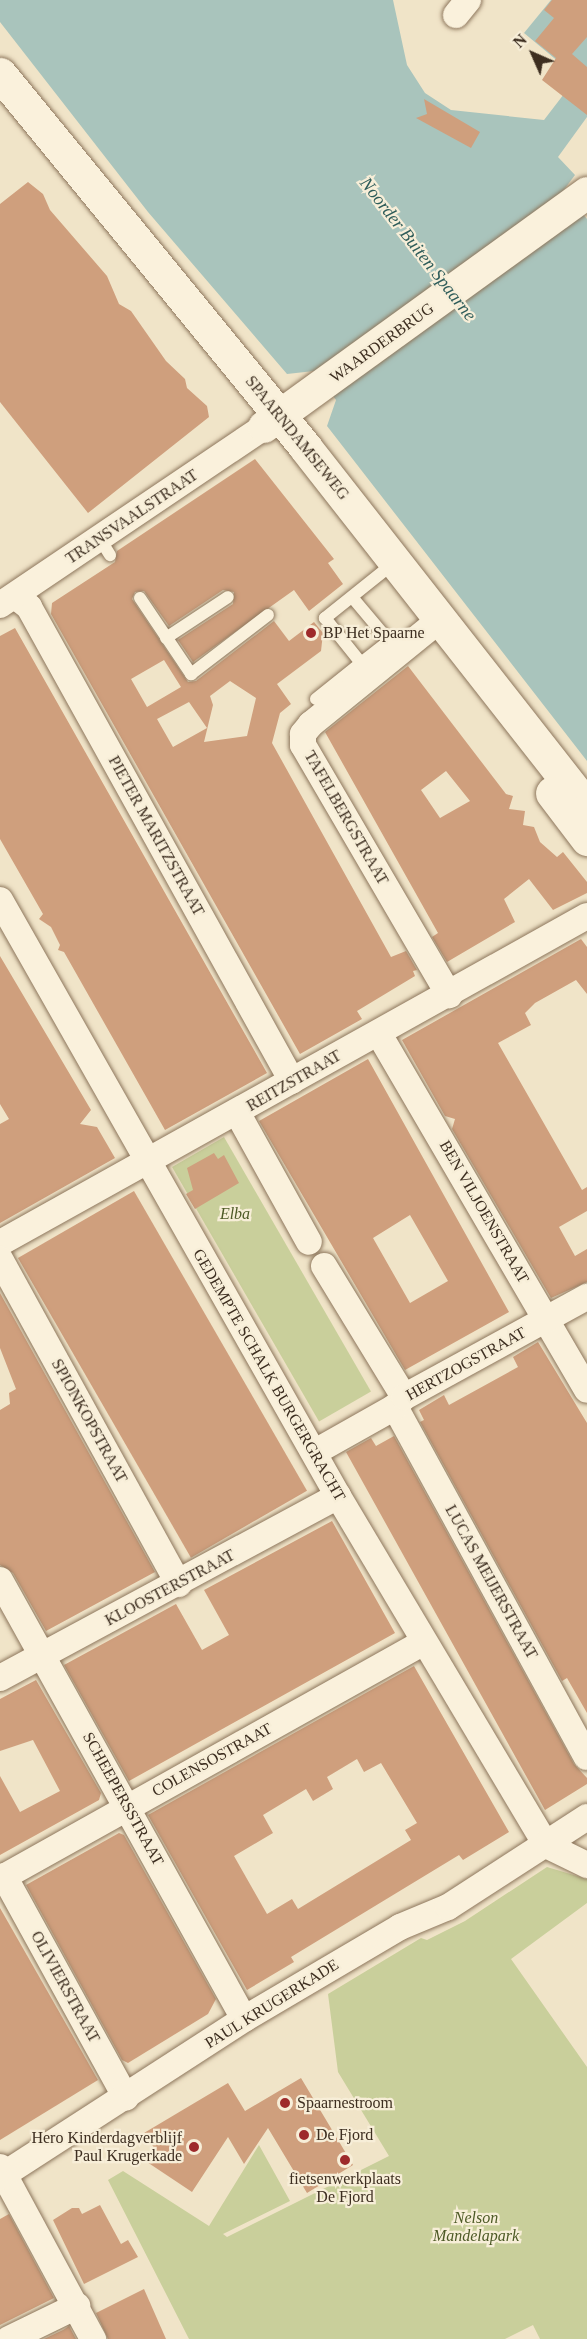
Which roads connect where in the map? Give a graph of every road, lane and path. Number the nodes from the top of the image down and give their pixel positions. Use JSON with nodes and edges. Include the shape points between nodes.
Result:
{"nodes":[{"id":1,"x":0,"y":74,"type":"edge"},
{"id":2,"x":0,"y":107,"type":"edge"},
{"id":3,"x":580,"y":198,"type":"edge"},
{"id":4,"x":272,"y":422,"type":"junction"},
{"id":5,"x":388,"y":568,"type":"junction"},
{"id":6,"x":228,"y":597,"type":"dead end"},
{"id":7,"x":352,"y":597,"type":"junction"},
{"id":8,"x":140,"y":598,"type":"dead end"},
{"id":9,"x":8,"y":601,"type":"edge"},
{"id":10,"x":268,"y":615,"type":"dead end"},
{"id":11,"x":434,"y":625,"type":"junction"},
{"id":12,"x":166,"y":638,"type":"junction"},
{"id":13,"x":394,"y":647,"type":"junction"},
{"id":14,"x":361,"y":663,"type":"junction"},
{"id":15,"x":316,"y":699,"type":"dead end"},
{"id":16,"x":587,"y":807,"type":"edge"},
{"id":17,"x":587,"y":839,"type":"edge"},
{"id":18,"x":0,"y":900,"type":"edge"},
{"id":19,"x":587,"y":916,"type":"edge"},
{"id":20,"x":449,"y":995,"type":"junction"},
{"id":21,"x":379,"y":1034,"type":"junction"},
{"id":22,"x":292,"y":1081,"type":"junction"},
{"id":23,"x":238,"y":1114,"type":"junction"},
{"id":24,"x":146,"y":1161,"type":"junction"},
{"id":25,"x":309,"y":1242,"type":"dead end"},
{"id":26,"x":0,"y":1243,"type":"edge"},
{"id":27,"x":0,"y":1259,"type":"edge"},
{"id":28,"x":324,"y":1266,"type":"dead end"},
{"id":29,"x":587,"y":1297,"type":"edge"},
{"id":30,"x":545,"y":1320,"type":"junction"},
{"id":31,"x":587,"y":1390,"type":"edge"},
{"id":32,"x":399,"y":1402,"type":"junction"},
{"id":33,"x":315,"y":1452,"type":"junction"},
{"id":34,"x":338,"y":1496,"type":"junction"},
{"id":35,"x":0,"y":1580,"type":"edge"},
{"id":36,"x":179,"y":1584,"type":"junction"},
{"id":37,"x":424,"y":1642,"type":"junction"},
{"id":38,"x":43,"y":1656,"type":"junction"},
{"id":39,"x":0,"y":1678,"type":"edge"},
{"id":40,"x":587,"y":1757,"type":"edge"},
{"id":41,"x":127,"y":1807,"type":"junction"},
{"id":42,"x":587,"y":1817,"type":"edge"},
{"id":43,"x":546,"y":1845,"type":"junction"},
{"id":44,"x":587,"y":1864,"type":"edge"},
{"id":45,"x":2,"y":1878,"type":"edge"},
{"id":46,"x":244,"y":2019,"type":"junction"},
{"id":47,"x":126,"y":2098,"type":"junction"},
{"id":48,"x":2,"y":2173,"type":"edge"},
{"id":49,"x":77,"y":2306,"type":"junction"},
{"id":50,"x":9,"y":2339,"type":"edge"},
{"id":51,"x":93,"y":2339,"type":"edge"}],
"edges":[{"from":1,"to":4,"type":"main road","name":"SPAARNDAMSEWEG"},
{"from":2,"to":4,"type":"main road","name":"SPAARNDAMSEWEG"},
{"from":3,"to":4,"type":"street","name":"WAARDERBRUG"},
{"from":4,"to":5,"type":"main road","name":"SPAARNDAMSEWEG"},
{"from":4,"to":9,"type":"street","name":"TRANSVAALSTRAAT","via":[[105,547]]},
{"from":5,"to":7,"type":"lane"},
{"from":5,"to":11,"type":"main road","name":"SPAARNDAMSEWEG"},
{"from":6,"to":12,"type":"lane"},
{"from":7,"to":13,"type":"lane"},
{"from":7,"to":14,"type":"lane","via":[[326,618]]},
{"from":8,"to":12,"type":"lane"},
{"from":9,"to":22,"type":"street","name":"PIETER MARITZSTRAAT","via":[[29,607]]},
{"from":10,"to":12,"type":"lane","via":[[191,674]]},
{"from":11,"to":13,"type":"street","name":"TAFELBERGSTRAAT"},
{"from":11,"to":16,"type":"main road","name":"SPAARNDAMSEWEG"},
{"from":11,"to":17,"type":"main road","name":"SPAARNDAMSEWEG"},
{"from":13,"to":14,"type":"lane"},
{"from":13,"to":20,"type":"street","name":"TAFELBERGSTRAAT","via":[[311,724],[303,734],[303,745]]},
{"from":14,"to":15,"type":"lane"},
{"from":18,"to":24,"type":"street","name":"GEDEMPTE SCHALK BURGERGRACHT"},
{"from":19,"to":20,"type":"street","name":"REITZSTRAAT"},
{"from":20,"to":21,"type":"street","name":"REITZSTRAAT"},
{"from":21,"to":22,"type":"street","name":"REITZSTRAAT"},
{"from":21,"to":30,"type":"street","name":"BEN VILJOENSTRAAT"},
{"from":22,"to":23,"type":"street","name":"REITZSTRAAT"},
{"from":23,"to":24,"type":"street","name":"REITZSTRAAT"},
{"from":23,"to":25,"type":"street"},
{"from":24,"to":26,"type":"street","name":"REITZSTRAAT"},
{"from":24,"to":33,"type":"street","name":"GEDEMPTE SCHALK BURGERGRACHT"},
{"from":27,"to":36,"type":"street","name":"SPIONKOPSTRAAT"},
{"from":28,"to":32,"type":"street","name":"LUCAS MEIJERSTRAAT"},
{"from":29,"to":30,"type":"street","name":"HERTZOGSTRAAT"},
{"from":30,"to":31,"type":"street","name":"BEN VILJOENSTRAAT"},
{"from":30,"to":32,"type":"street","name":"HERTZOGSTRAAT"},
{"from":32,"to":33,"type":"street","name":"HERTZOGSTRAAT"},
{"from":32,"to":40,"type":"street","name":"LUCAS MEIJERSTRAAT"},
{"from":33,"to":34,"type":"street","name":"GEDEMPTE SCHALK BURGERGRACHT"},
{"from":34,"to":36,"type":"street","name":"KLOOSTERSTRAAT"},
{"from":34,"to":37,"type":"street","name":"GEDEMPTE SCHALK BURGERGRACHT"},
{"from":35,"to":38,"type":"street","name":"SCHEEPERSSTRAAT"},
{"from":36,"to":38,"type":"street","name":"KLOOSTERSTRAAT"},
{"from":37,"to":41,"type":"street","name":"COLENSOSTRAAT"},
{"from":37,"to":43,"type":"street","name":"GEDEMPTE SCHALK BURGERGRACHT"},
{"from":38,"to":39,"type":"street","name":"KLOOSTERSTRAAT"},
{"from":38,"to":41,"type":"street","name":"SCHEEPERSSTRAAT"},
{"from":41,"to":45,"type":"street","name":"COLENSOSTRAAT"},
{"from":41,"to":46,"type":"street","name":"SCHEEPERSSTRAAT"},
{"from":42,"to":43,"type":"street","name":"PAUL KRUGERKADE"},
{"from":43,"to":44,"type":"street"},
{"from":43,"to":46,"type":"street","name":"PAUL KRUGERKADE","via":[[448,1907],[400,1927]]},
{"from":45,"to":47,"type":"street","name":"OLIVIERSTRAAT"},
{"from":46,"to":47,"type":"street","name":"PAUL KRUGERKADE"},
{"from":47,"to":48,"type":"street","name":"PAUL KRUGERKADE"},
{"from":48,"to":49,"type":"street"},
{"from":49,"to":50,"type":"street"},
{"from":49,"to":51,"type":"street"}]}
